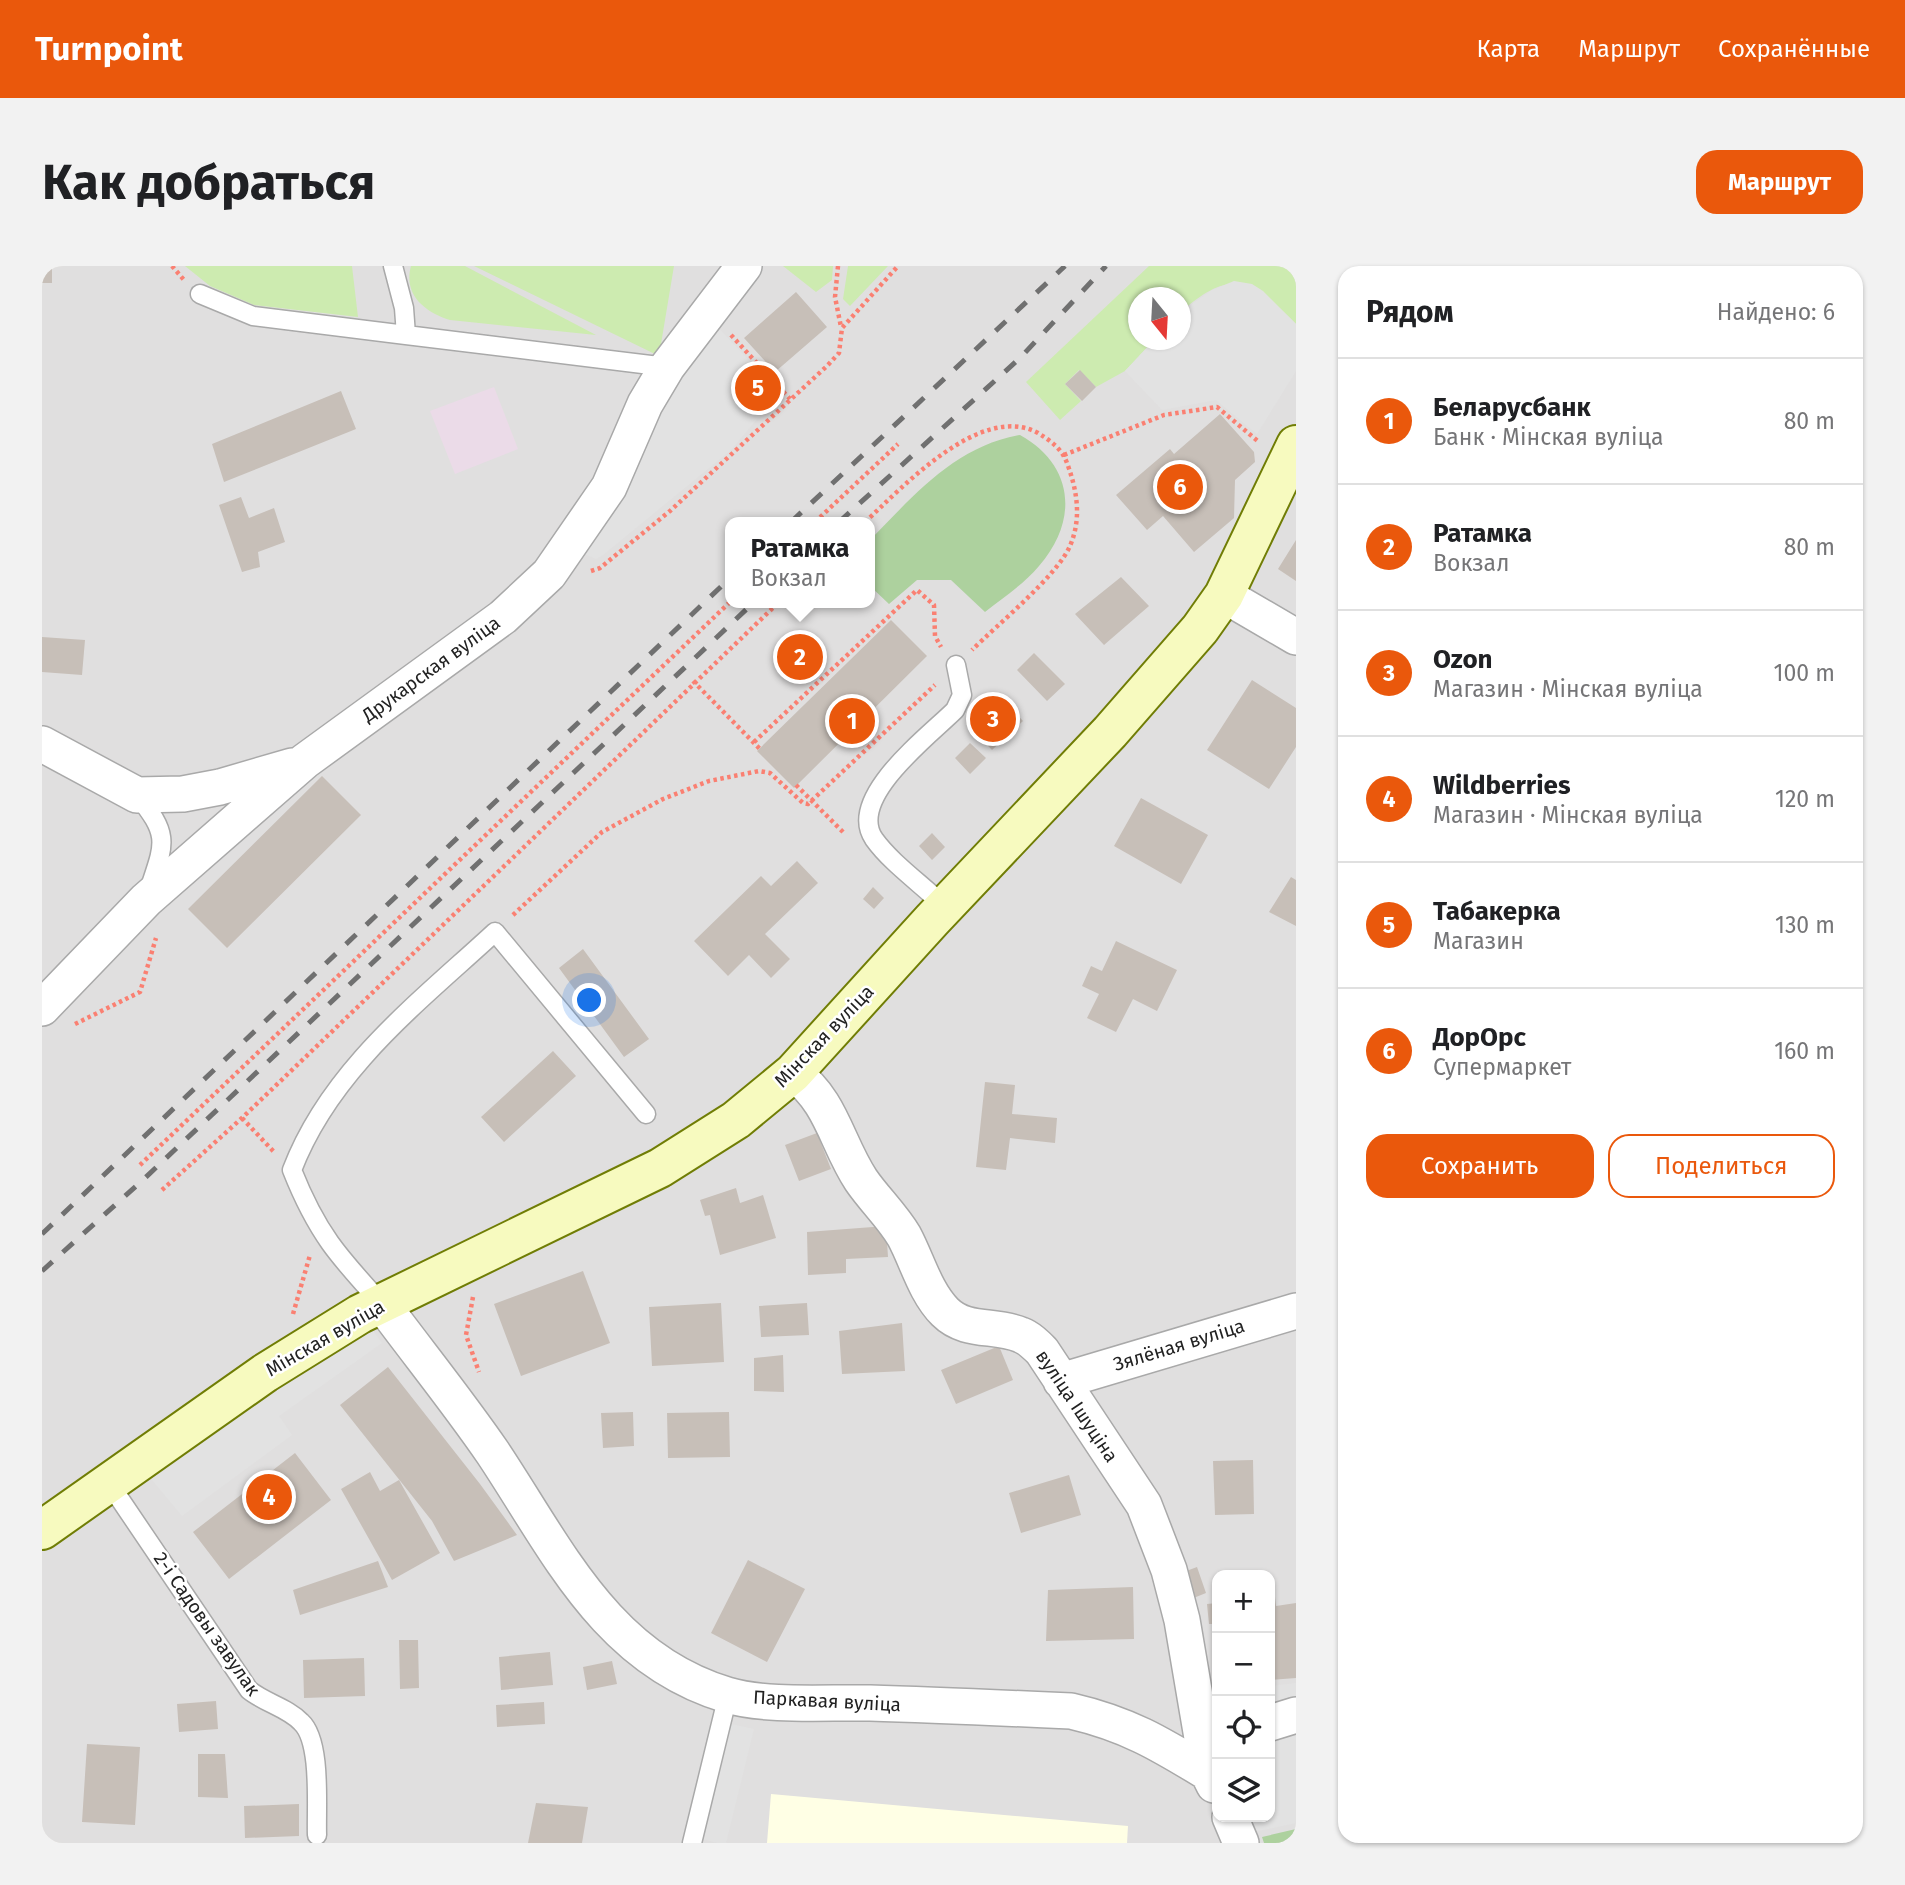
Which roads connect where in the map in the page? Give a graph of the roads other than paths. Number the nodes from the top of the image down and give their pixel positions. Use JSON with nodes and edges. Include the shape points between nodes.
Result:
{"nodes":[{"id":1,"x":394,"y":266,"type":"edge"},
{"id":2,"x":744,"y":266,"type":"edge"},
{"id":3,"x":200,"y":294,"type":"dead end"},
{"id":4,"x":406,"y":335,"type":"junction"},
{"id":5,"x":667,"y":367,"type":"junction"},
{"id":6,"x":1292,"y":454,"type":"edge"},
{"id":7,"x":1224,"y":595,"type":"junction"},
{"id":8,"x":1296,"y":637,"type":"edge"},
{"id":9,"x":956,"y":665,"type":"road end"},
{"id":10,"x":42,"y":744,"type":"edge"},
{"id":11,"x":305,"y":761,"type":"junction"},
{"id":12,"x":137,"y":795,"type":"junction"},
{"id":13,"x":146,"y":900,"type":"junction"},
{"id":14,"x":945,"y":907,"type":"junction"},
{"id":15,"x":42,"y":1008,"type":"edge"},
{"id":16,"x":793,"y":1073,"type":"junction"},
{"id":17,"x":646,"y":1114,"type":"dead end"},
{"id":18,"x":382,"y":1304,"type":"junction"},
{"id":19,"x":1296,"y":1311,"type":"edge"},
{"id":20,"x":1062,"y":1381,"type":"junction"},
{"id":21,"x":109,"y":1482,"type":"junction"},
{"id":22,"x":42,"y":1530,"type":"edge"},
{"id":23,"x":728,"y":1695,"type":"junction"},
{"id":24,"x":1296,"y":1716,"type":"edge"},
{"id":25,"x":1275,"y":1722,"type":"edge"},
{"id":26,"x":1212,"y":1762,"type":"edge"},
{"id":27,"x":1212,"y":1770,"type":"edge"},
{"id":28,"x":1232,"y":1822,"type":"edge"},
{"id":29,"x":317,"y":1835,"type":"dead end"},
{"id":30,"x":693,"y":1842,"type":"edge"},
{"id":31,"x":1241,"y":1843,"type":"edge"}],
"edges":[{"from":1,"to":4,"type":"lane"},
{"from":2,"to":5,"type":"street","name":"Друкарская вуліца"},
{"from":3,"to":4,"type":"lane","via":[[253,316]]},
{"from":4,"to":5,"type":"lane"},
{"from":5,"to":11,"type":"street","name":"Друкарская вуліца","via":[[645,404],[609,487],[549,574],[503,617]]},
{"from":6,"to":7,"type":"street","name":"Мінская вуліца"},
{"from":7,"to":8,"type":"street"},
{"from":7,"to":14,"type":"street","name":"Мінская вуліца","via":[[1171,664]]},
{"from":9,"to":14,"type":"lane","via":[[961,695],[955,710],[879,786],[867,816],[874,838]]},
{"from":10,"to":12,"type":"street"},
{"from":11,"to":12,"type":"street","via":[[220,787]]},
{"from":11,"to":13,"type":"street","name":"Друкарская вуліца"},
{"from":12,"to":13,"type":"lane","via":[[159,821],[163,844]]},
{"from":13,"to":15,"type":"street","name":"Друкарская вуліца"},
{"from":14,"to":16,"type":"street","name":"Мінская вуліца"},
{"from":16,"to":18,"type":"street","name":"Мінская вуліца","via":[[736,1120],[660,1168]]},
{"from":16,"to":20,"type":"street","name":"вуліца Ішуціна","via":[[811,1086],[832,1118],[860,1179],[903,1235],[944,1311],[970,1326],[1020,1335],[1042,1351]]},
{"from":17,"to":18,"type":"lane","via":[[495,932],[384,1033],[345,1077],[317,1116],[292,1170],[317,1227]]},
{"from":18,"to":21,"type":"street","name":"Мінская вуліца","via":[[265,1373]]},
{"from":18,"to":23,"type":"street","name":"Паркавая вуліца","via":[[470,1420],[559,1560],[598,1610],[655,1659]]},
{"from":19,"to":20,"type":"street","name":"Зялёная вуліца"},
{"from":20,"to":26,"type":"street","name":"вуліца Ішуціна","via":[[1144,1505],[1169,1570]]},
{"from":21,"to":22,"type":"street","name":"Мінская вуліца"},
{"from":21,"to":29,"type":"lane","name":"2-і Садовы завулак","via":[[249,1690],[301,1721],[307,1731],[314,1750]]},
{"from":23,"to":27,"type":"street","name":"Паркавая вуліца","via":[[792,1702],[1071,1711],[1116,1722]]},
{"from":23,"to":30,"type":"lane"},
{"from":24,"to":25,"type":"street"},
{"from":28,"to":31,"type":"street"}]}
